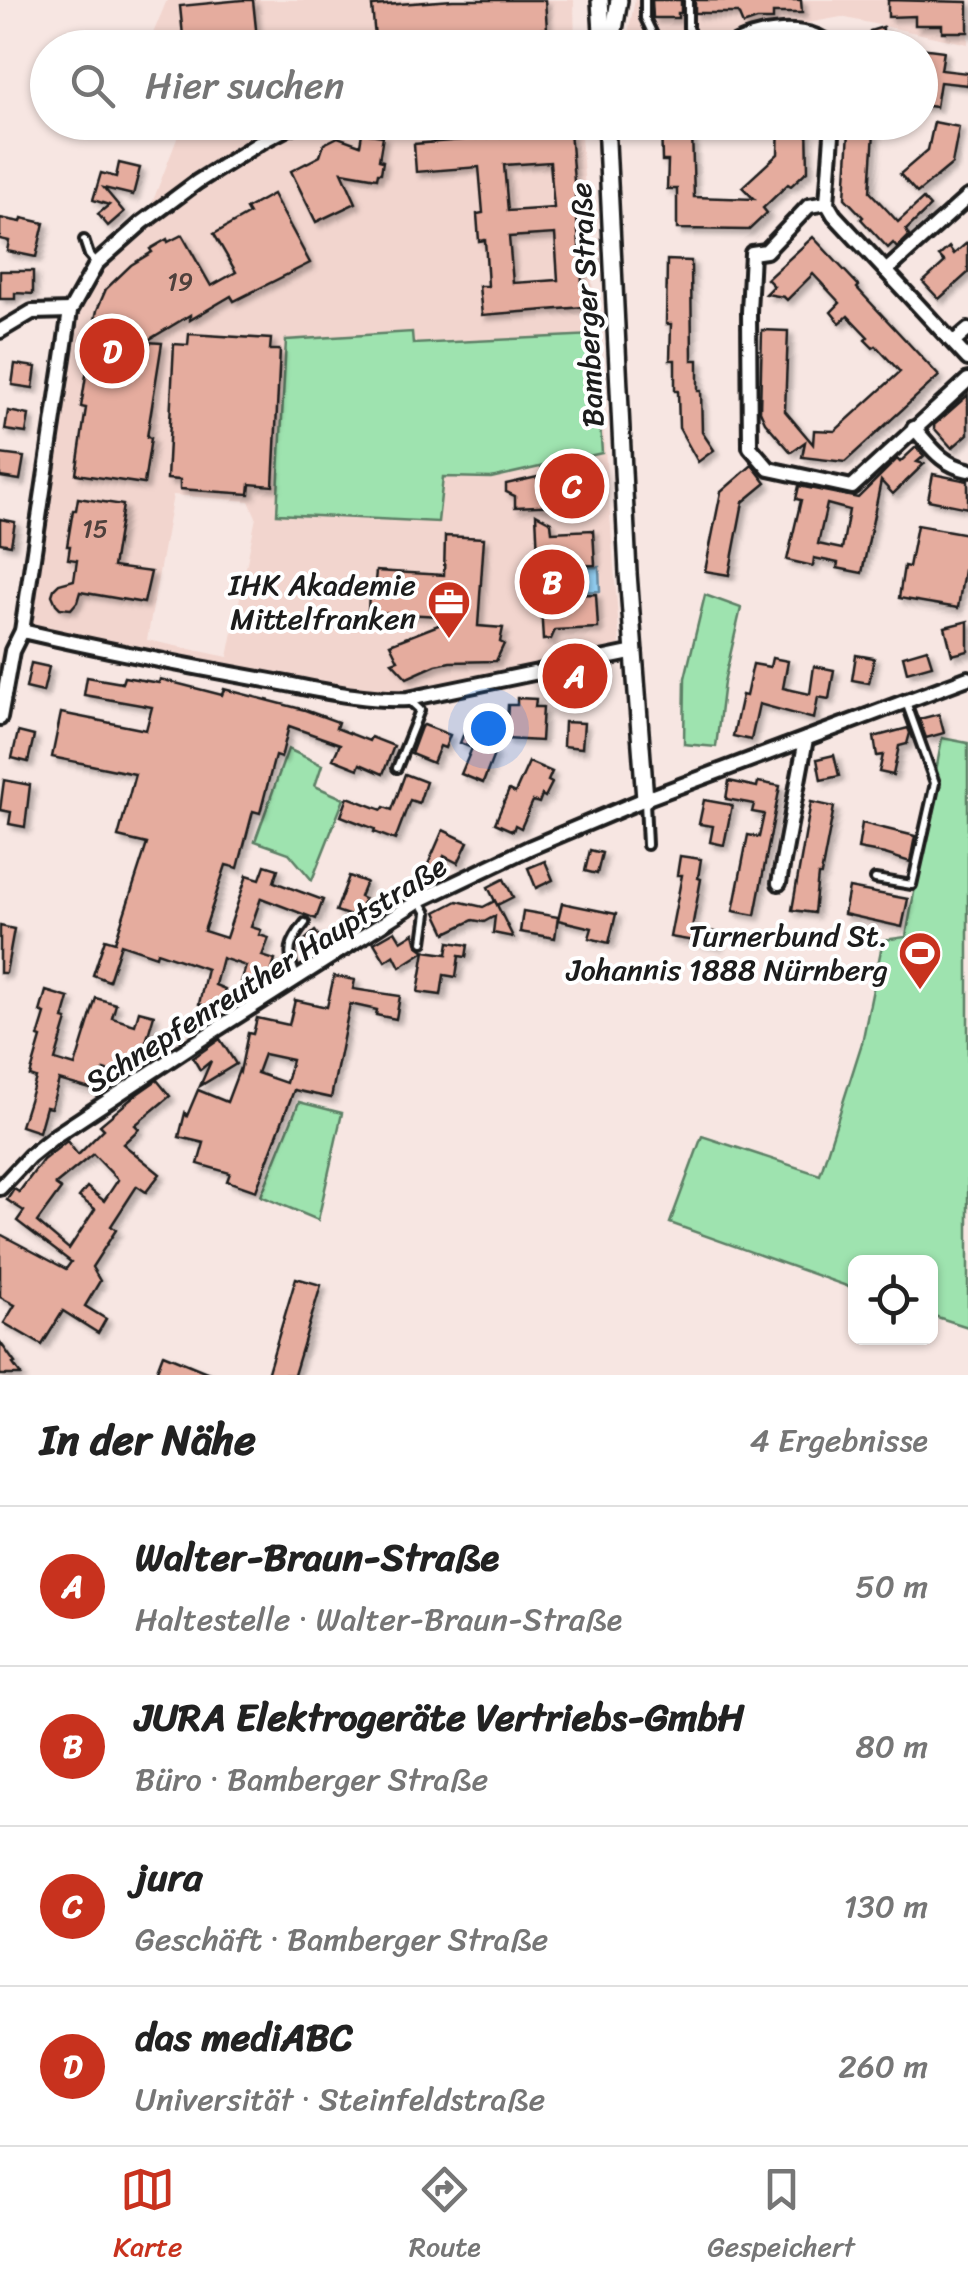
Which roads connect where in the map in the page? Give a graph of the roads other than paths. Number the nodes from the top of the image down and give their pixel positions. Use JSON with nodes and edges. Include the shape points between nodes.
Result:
{"nodes":[{"id":1,"x":600,"y":0,"type":"edge"},
{"id":2,"x":618,"y":0,"type":"edge"},
{"id":3,"x":645,"y":0,"type":"edge"},
{"id":4,"x":688,"y":0,"type":"edge"},
{"id":5,"x":604,"y":30,"type":"edge"},
{"id":6,"x":611,"y":30,"type":"edge"},
{"id":7,"x":650,"y":30,"type":"edge"},
{"id":8,"x":689,"y":30,"type":"edge"},
{"id":9,"x":265,"y":140,"type":"edge"},
{"id":10,"x":607,"y":140,"type":"edge"},
{"id":11,"x":832,"y":140,"type":"edge"},
{"id":12,"x":968,"y":198,"type":"edge"},
{"id":13,"x":827,"y":203,"type":"junction"},
{"id":14,"x":84,"y":240,"type":"dead end"},
{"id":15,"x":95,"y":267,"type":"junction"},
{"id":16,"x":886,"y":271,"type":"junction"},
{"id":17,"x":70,"y":310,"type":"junction"},
{"id":18,"x":968,"y":330,"type":"edge"},
{"id":19,"x":0,"y":331,"type":"edge"},
{"id":20,"x":954,"y":342,"type":"junction"},
{"id":21,"x":968,"y":359,"type":"edge"},
{"id":22,"x":968,"y":380,"type":"edge"},
{"id":23,"x":914,"y":428,"type":"junction"},
{"id":24,"x":968,"y":470,"type":"edge"},
{"id":25,"x":22,"y":631,"type":"junction"},
{"id":26,"x":635,"y":652,"type":"junction"},
{"id":27,"x":968,"y":678,"type":"edge"},
{"id":28,"x":408,"y":699,"type":"junction"},
{"id":29,"x":905,"y":701,"type":"junction"},
{"id":30,"x":0,"y":718,"type":"edge"},
{"id":31,"x":806,"y":739,"type":"junction"},
{"id":32,"x":397,"y":768,"type":"dead end"},
{"id":33,"x":645,"y":799,"type":"junction"},
{"id":34,"x":646,"y":845,"type":"dead end"},
{"id":35,"x":875,"y":879,"type":"dead end"},
{"id":36,"x":779,"y":883,"type":"dead end"},
{"id":37,"x":420,"y":900,"type":"junction"},
{"id":38,"x":305,"y":923,"type":"dead end"},
{"id":39,"x":423,"y":942,"type":"dead end"},
{"id":40,"x":297,"y":978,"type":"junction"},
{"id":41,"x":0,"y":1188,"type":"edge"}],
"edges":[{"from":1,"to":5,"type":"street"},
{"from":2,"to":6,"type":"street"},
{"from":3,"to":7,"type":"lane"},
{"from":4,"to":8,"type":"lane"},
{"from":9,"to":15,"type":"street","via":[[142,223]]},
{"from":10,"to":26,"type":"street","name":"Bamberger Straße"},
{"from":11,"to":13,"type":"street"},
{"from":12,"to":16,"type":"street"},
{"from":13,"to":16,"type":"street"},
{"from":13,"to":23,"type":"street","via":[[809,206],[766,251],[752,252],[750,447],[770,469],[852,487]]},
{"from":14,"to":15,"type":"lane"},
{"from":15,"to":17,"type":"street"},
{"from":16,"to":20,"type":"street"},
{"from":17,"to":19,"type":"street","via":[[32,312]]},
{"from":17,"to":25,"type":"street"},
{"from":18,"to":20,"type":"street"},
{"from":20,"to":21,"type":"street"},
{"from":22,"to":23,"type":"street"},
{"from":23,"to":24,"type":"street","via":[[944,462]]},
{"from":25,"to":28,"type":"street","via":[[335,694]]},
{"from":25,"to":30,"type":"street"},
{"from":26,"to":28,"type":"street"},
{"from":26,"to":33,"type":"street","name":"Bamberger Straße"},
{"from":27,"to":29,"type":"street","name":"Schnepfenreuther Hauptstraße"},
{"from":28,"to":32,"type":"lane","via":[[420,710]]},
{"from":29,"to":31,"type":"street","name":"Schnepfenreuther Hauptstraße"},
{"from":29,"to":35,"type":"lane","via":[[934,783],[912,885]]},
{"from":31,"to":33,"type":"street","name":"Schnepfenreuther Hauptstraße"},
{"from":31,"to":36,"type":"street"},
{"from":33,"to":34,"type":"lane","name":"Bamberger Straße"},
{"from":33,"to":37,"type":"street","name":"Schnepfenreuther Hauptstraße"},
{"from":37,"to":39,"type":"lane","via":[[427,913]]},
{"from":37,"to":40,"type":"street","name":"Schnepfenreuther Hauptstraße"},
{"from":38,"to":40,"type":"lane","via":[[290,949]]},
{"from":40,"to":41,"type":"street","name":"Schnepfenreuther Hauptstraße","via":[[55,1136]]}]}
